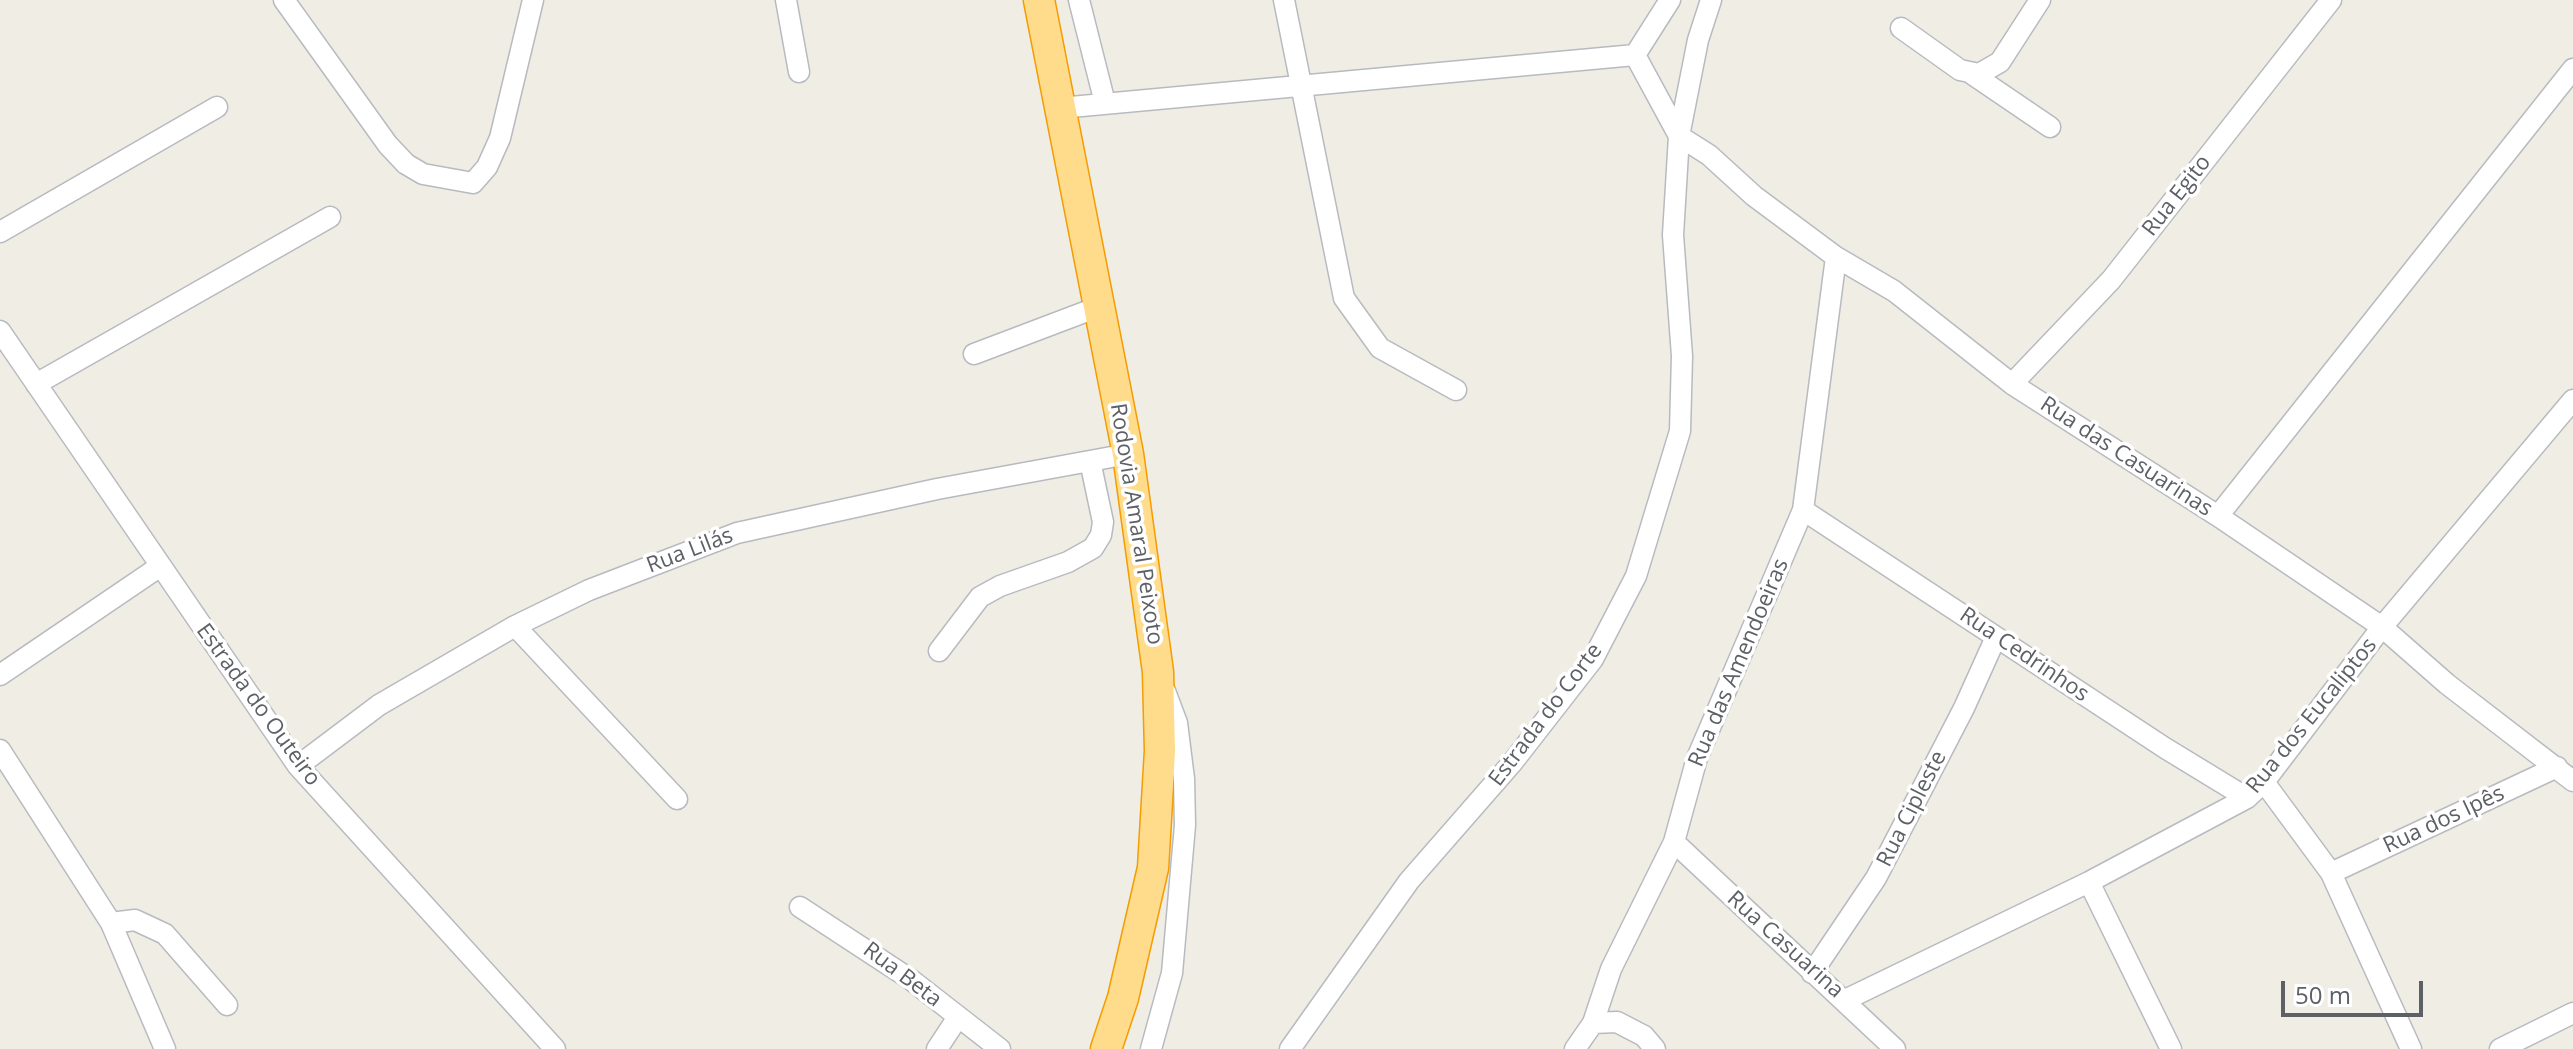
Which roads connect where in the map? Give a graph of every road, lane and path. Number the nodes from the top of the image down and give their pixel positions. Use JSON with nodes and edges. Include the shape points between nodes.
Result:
{"nodes":[{"id":1,"x":284,"y":0,"type":"edge"},
{"id":2,"x":533,"y":0,"type":"edge"},
{"id":3,"x":786,"y":0,"type":"edge"},
{"id":4,"x":1039,"y":0,"type":"edge"},
{"id":5,"x":1079,"y":0,"type":"edge"},
{"id":6,"x":1284,"y":0,"type":"edge"},
{"id":7,"x":1670,"y":0,"type":"edge"},
{"id":8,"x":1711,"y":0,"type":"edge"},
{"id":9,"x":2040,"y":0,"type":"edge"},
{"id":10,"x":2331,"y":0,"type":"edge"},
{"id":11,"x":1901,"y":28,"type":"dead end"},
{"id":12,"x":1635,"y":55,"type":"junction"},
{"id":13,"x":2573,"y":69,"type":"edge"},
{"id":14,"x":799,"y":72,"type":"dead end"},
{"id":15,"x":1972,"y":74,"type":"junction"},
{"id":16,"x":1299,"y":86,"type":"junction"},
{"id":17,"x":1105,"y":103,"type":"junction"},
{"id":18,"x":217,"y":107,"type":"dead end"},
{"id":19,"x":1060,"y":108,"type":"junction"},
{"id":20,"x":2050,"y":127,"type":"dead end"},
{"id":21,"x":1679,"y":136,"type":"junction"},
{"id":22,"x":330,"y":217,"type":"dead end"},
{"id":23,"x":0,"y":232,"type":"edge"},
{"id":24,"x":1836,"y":257,"type":"junction"},
{"id":25,"x":1098,"y":307,"type":"junction"},
{"id":26,"x":0,"y":331,"type":"edge"},
{"id":27,"x":974,"y":354,"type":"dead end"},
{"id":28,"x":36,"y":384,"type":"junction"},
{"id":29,"x":2012,"y":384,"type":"junction"},
{"id":30,"x":1456,"y":390,"type":"dead end"},
{"id":31,"x":2573,"y":400,"type":"edge"},
{"id":32,"x":1128,"y":454,"type":"junction"},
{"id":33,"x":1090,"y":461,"type":"junction"},
{"id":34,"x":1803,"y":510,"type":"junction"},
{"id":35,"x":2218,"y":516,"type":"junction"},
{"id":36,"x":159,"y":567,"type":"junction"},
{"id":37,"x":515,"y":626,"type":"junction"},
{"id":38,"x":2382,"y":627,"type":"junction"},
{"id":39,"x":1996,"y":637,"type":"junction"},
{"id":40,"x":939,"y":651,"type":"dead end"},
{"id":41,"x":1158,"y":672,"type":"junction"},
{"id":42,"x":0,"y":675,"type":"edge"},
{"id":43,"x":0,"y":750,"type":"edge"},
{"id":44,"x":298,"y":766,"type":"junction"},
{"id":45,"x":2557,"y":767,"type":"junction"},
{"id":46,"x":2573,"y":781,"type":"edge"},
{"id":47,"x":2264,"y":782,"type":"junction"},
{"id":48,"x":2247,"y":798,"type":"junction"},
{"id":49,"x":677,"y":799,"type":"dead end"},
{"id":50,"x":1674,"y":842,"type":"junction"},
{"id":51,"x":2331,"y":873,"type":"junction"},
{"id":52,"x":2089,"y":882,"type":"junction"},
{"id":53,"x":800,"y":907,"type":"dead end"},
{"id":54,"x":111,"y":923,"type":"junction"},
{"id":55,"x":1812,"y":973,"type":"junction"},
{"id":56,"x":1845,"y":1000,"type":"junction"},
{"id":57,"x":227,"y":1005,"type":"dead end"},
{"id":58,"x":2573,"y":1013,"type":"edge"},
{"id":59,"x":958,"y":1017,"type":"junction"},
{"id":60,"x":1593,"y":1023,"type":"junction"},
{"id":61,"x":549,"y":1047,"type":"edge"},
{"id":62,"x":165,"y":1049,"type":"edge"},
{"id":63,"x":937,"y":1049,"type":"edge"},
{"id":64,"x":1000,"y":1049,"type":"edge"},
{"id":65,"x":1106,"y":1049,"type":"edge"},
{"id":66,"x":1151,"y":1049,"type":"edge"},
{"id":67,"x":1290,"y":1049,"type":"edge"},
{"id":68,"x":1575,"y":1049,"type":"edge"},
{"id":69,"x":1655,"y":1049,"type":"edge"},
{"id":70,"x":1895,"y":1049,"type":"edge"},
{"id":71,"x":2171,"y":1049,"type":"edge"},
{"id":72,"x":2411,"y":1049,"type":"edge"},
{"id":73,"x":2500,"y":1049,"type":"edge"}],
"edges":[{"from":1,"to":2,"type":"street","via":[[406,164],[423,174],[473,183],[500,138]]},
{"from":3,"to":14,"type":"street"},
{"from":4,"to":19,"type":"highway","name":"Rodovia Amaral Peixoto"},
{"from":5,"to":17,"type":"street"},
{"from":6,"to":16,"type":"street"},
{"from":7,"to":12,"type":"street"},
{"from":8,"to":21,"type":"street","name":"Estrada do Corte"},
{"from":9,"to":15,"type":"street","via":[[2000,62],[1988,72]]},
{"from":10,"to":29,"type":"street","name":"Rua Egito","via":[[2111,280]]},
{"from":11,"to":15,"type":"street"},
{"from":12,"to":16,"type":"street"},
{"from":12,"to":21,"type":"street"},
{"from":13,"to":35,"type":"street"},
{"from":15,"to":20,"type":"street"},
{"from":16,"to":17,"type":"street"},
{"from":16,"to":30,"type":"street","via":[[1344,298],[1380,348]]},
{"from":17,"to":19,"type":"street"},
{"from":18,"to":23,"type":"street"},
{"from":19,"to":25,"type":"highway","name":"Rodovia Amaral Peixoto"},
{"from":21,"to":24,"type":"street","name":"Rua das Casuarinas"},
{"from":21,"to":67,"type":"street","name":"Estrada do Corte","via":[[1673,235],[1682,356],[1680,431],[1636,576],[1593,659],[1512,763],[1409,881]]},
{"from":22,"to":28,"type":"street"},
{"from":24,"to":29,"type":"street","name":"Rua das Casuarinas","via":[[1894,291]]},
{"from":24,"to":34,"type":"street","name":"Rua das Amendoeiras"},
{"from":25,"to":27,"type":"street"},
{"from":25,"to":32,"type":"highway","name":"Rodovia Amaral Peixoto"},
{"from":26,"to":28,"type":"street","name":"Estrada do Outeiro"},
{"from":28,"to":36,"type":"street","name":"Estrada do Outeiro"},
{"from":29,"to":35,"type":"street","name":"Rua das Casuarinas"},
{"from":31,"to":38,"type":"street","name":"Rua dos Eucaliptos"},
{"from":32,"to":33,"type":"street","name":"Rua Lilás"},
{"from":32,"to":41,"type":"highway","name":"Rodovia Amaral Peixoto"},
{"from":33,"to":37,"type":"street","name":"Rua Lilás","via":[[737,533],[589,590]]},
{"from":33,"to":40,"type":"street","via":[[1103,522],[1093,548],[980,597]]},
{"from":34,"to":39,"type":"street","name":"Rua Cedrinhos"},
{"from":34,"to":50,"type":"street","name":"Rua das Amendoeiras","via":[[1697,758]]},
{"from":35,"to":38,"type":"street","name":"Rua das Casuarinas"},
{"from":36,"to":42,"type":"street"},
{"from":36,"to":44,"type":"street","name":"Estrada do Outeiro"},
{"from":37,"to":44,"type":"street","name":"Rua Lilás","via":[[379,705]]},
{"from":37,"to":49,"type":"street"},
{"from":38,"to":45,"type":"street","name":"Rua das Casuarinas"},
{"from":38,"to":47,"type":"street","name":"Rua dos Eucaliptos"},
{"from":39,"to":48,"type":"street","name":"Rua Cedrinhos"},
{"from":39,"to":55,"type":"street","name":"Rua Cipleste","via":[[1882,867]]},
{"from":41,"to":65,"type":"highway","name":"Rodovia Amaral Peixoto","via":[[1160,751],[1153,868]]},
{"from":41,"to":66,"type":"street","via":[[1177,723],[1185,825],[1172,973]]},
{"from":43,"to":54,"type":"street"},
{"from":44,"to":61,"type":"street","name":"Estrada do Outeiro"},
{"from":45,"to":46,"type":"street","name":"Rua das Casuarinas"},
{"from":45,"to":51,"type":"street","name":"Rua dos Ipês"},
{"from":47,"to":48,"type":"street","name":"Rua dos Eucaliptos"},
{"from":47,"to":51,"type":"street"},
{"from":48,"to":52,"type":"street","name":"Rua dos Eucaliptos"},
{"from":50,"to":55,"type":"street","name":"Rua Casuarina"},
{"from":50,"to":60,"type":"street","name":"Rua das Amendoeiras","via":[[1611,969]]},
{"from":51,"to":72,"type":"street"},
{"from":52,"to":56,"type":"street","name":"Rua dos Eucaliptos"},
{"from":52,"to":71,"type":"street"},
{"from":53,"to":59,"type":"street","name":"Rua Beta"},
{"from":54,"to":57,"type":"street","via":[[135,920],[165,934]]},
{"from":54,"to":62,"type":"street"},
{"from":55,"to":56,"type":"street","name":"Rua Casuarina"},
{"from":56,"to":70,"type":"street","name":"Rua Casuarina"},
{"from":58,"to":73,"type":"street"},
{"from":59,"to":63,"type":"street"},
{"from":59,"to":64,"type":"street","name":"Rua Beta"},
{"from":60,"to":68,"type":"street","name":"Rua das Amendoeiras"},
{"from":60,"to":69,"type":"street","via":[[1617,1022],[1644,1036]]}]}
